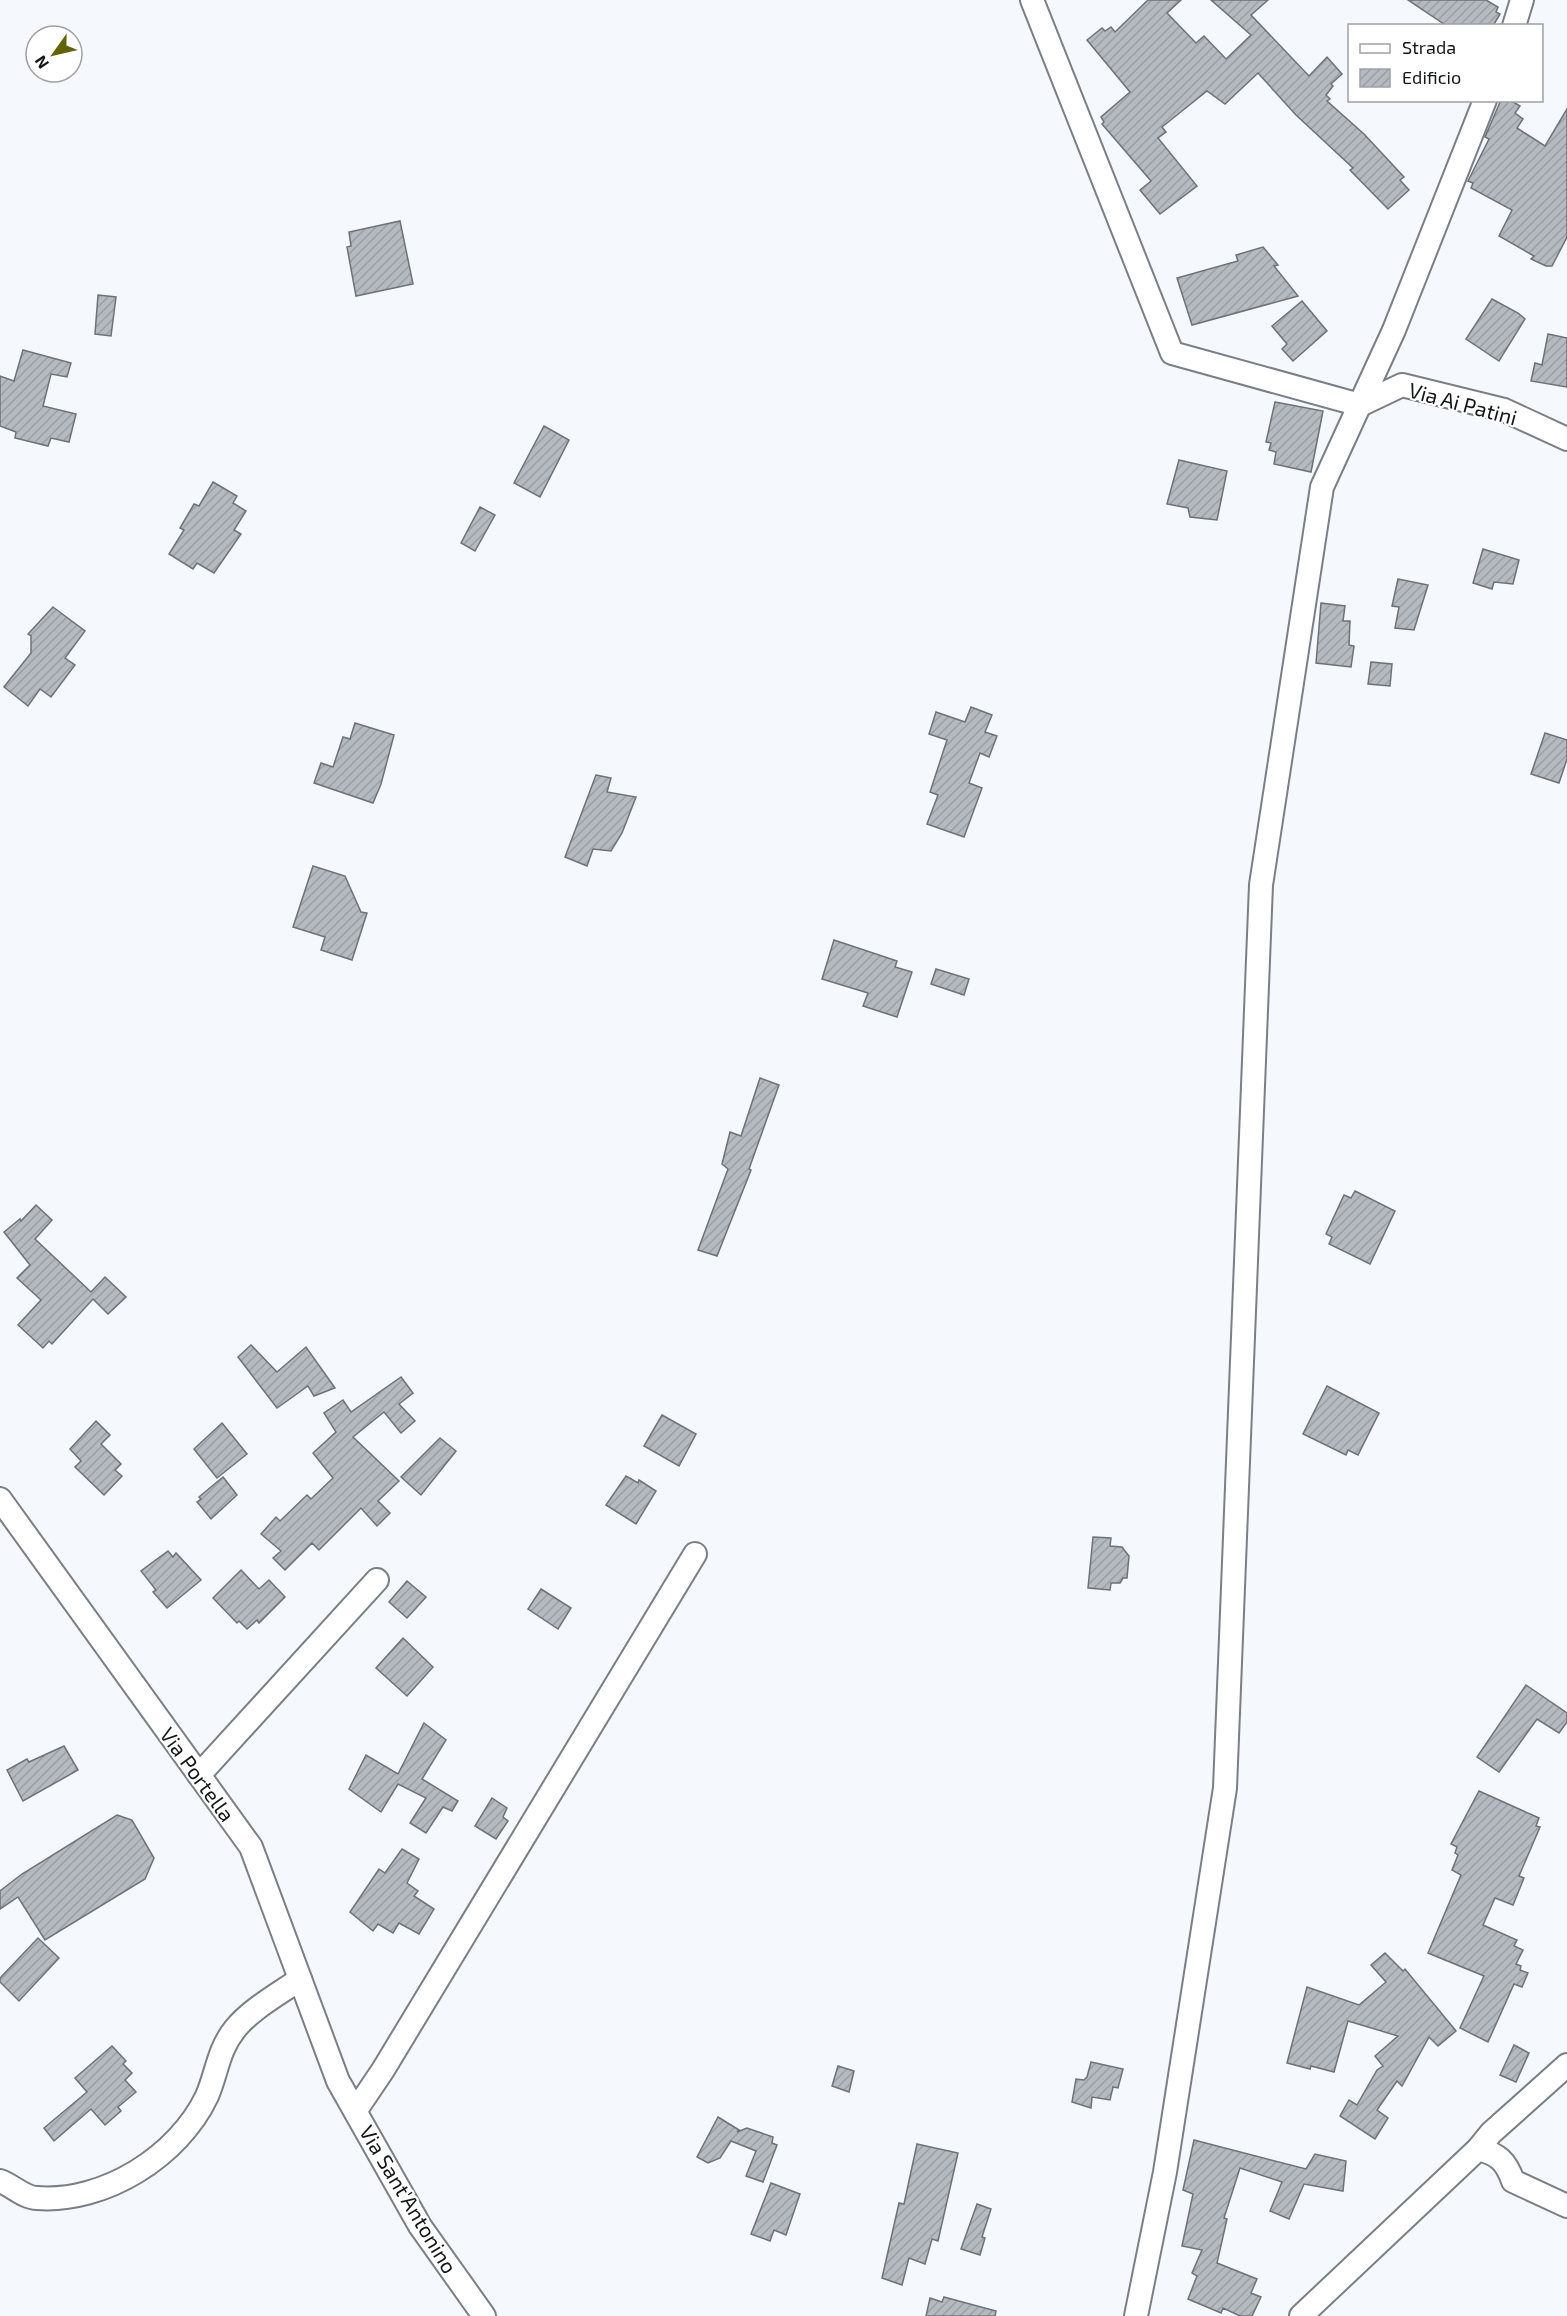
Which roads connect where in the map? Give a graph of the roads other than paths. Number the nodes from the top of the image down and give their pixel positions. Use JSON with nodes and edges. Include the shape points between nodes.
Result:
{"nodes":[{"id":1,"x":1032,"y":0,"type":"edge"},
{"id":2,"x":1522,"y":0,"type":"edge"},
{"id":3,"x":1515,"y":24,"type":"edge"},
{"id":4,"x":1484,"y":102,"type":"edge"},
{"id":5,"x":1360,"y":405,"type":"junction"},
{"id":6,"x":1567,"y":439,"type":"edge"},
{"id":7,"x":0,"y":1499,"type":"edge"},
{"id":8,"x":695,"y":1554,"type":"dead end"},
{"id":9,"x":377,"y":1580,"type":"dead end"},
{"id":10,"x":199,"y":1775,"type":"junction"},
{"id":11,"x":300,"y":1979,"type":"junction"},
{"id":12,"x":1567,"y":2065,"type":"edge"},
{"id":13,"x":338,"y":2080,"type":"joint"},
{"id":14,"x":356,"y":2110,"type":"junction"},
{"id":15,"x":1478,"y":2149,"type":"junction"},
{"id":16,"x":0,"y":2181,"type":"edge"},
{"id":17,"x":1567,"y":2206,"type":"edge"},
{"id":18,"x":484,"y":2316,"type":"edge"},
{"id":19,"x":1136,"y":2316,"type":"edge"},
{"id":20,"x":1300,"y":2316,"type":"edge"}],
"edges":[{"from":1,"to":5,"type":"street","via":[[1172,352]]},
{"from":2,"to":3,"type":"street"},
{"from":4,"to":5,"type":"street","via":[[1394,330]]},
{"from":5,"to":6,"type":"street","name":"Via Ai Patini","via":[[1402,385],[1504,410]]},
{"from":5,"to":19,"type":"street","via":[[1322,487],[1261,885],[1225,1788],[1165,2172]]},
{"from":7,"to":10,"type":"street","name":"Via Portella"},
{"from":8,"to":14,"type":"street"},
{"from":9,"to":10,"type":"street"},
{"from":10,"to":11,"type":"street","name":"Via Portella","via":[[251,1847]]},
{"from":11,"to":13,"type":"street","name":"Via Portella"},
{"from":11,"to":16,"type":"street","via":[[236,2028],[220,2051],[199,2111],[167,2150],[129,2175],[75,2198],[34,2198]]},
{"from":12,"to":15,"type":"street"},
{"from":13,"to":14,"type":"street","name":"Via Sant'Antonino"},
{"from":14,"to":18,"type":"street","name":"Via Sant'Antonino","via":[[420,2226]]},
{"from":15,"to":17,"type":"street","via":[[1496,2153],[1513,2181]]},
{"from":15,"to":20,"type":"street"}]}
